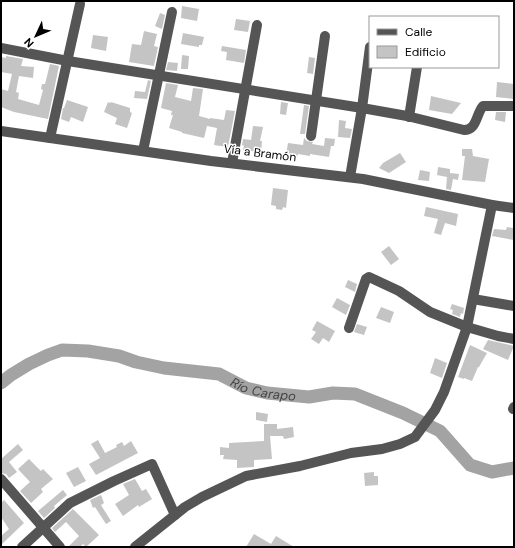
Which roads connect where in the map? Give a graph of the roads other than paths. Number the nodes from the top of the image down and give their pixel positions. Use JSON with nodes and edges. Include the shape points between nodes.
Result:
{"nodes":[{"id":1,"x":80,"y":4,"type":"dead end"},
{"id":2,"x":172,"y":12,"type":"dead end"},
{"id":3,"x":257,"y":25,"type":"dead end"},
{"id":4,"x":325,"y":36,"type":"dead end"},
{"id":5,"x":1,"y":48,"type":"edge"},
{"id":6,"x":369,"y":55,"type":"edge"},
{"id":7,"x":68,"y":61,"type":"junction"},
{"id":8,"x":417,"y":68,"type":"edge"},
{"id":9,"x":158,"y":75,"type":"junction"},
{"id":10,"x":245,"y":89,"type":"junction"},
{"id":11,"x":316,"y":101,"type":"junction"},
{"id":12,"x":514,"y":106,"type":"edge"},
{"id":13,"x":362,"y":108,"type":"junction"},
{"id":14,"x":410,"y":117,"type":"junction"},
{"id":15,"x":1,"y":131,"type":"edge"},
{"id":16,"x":311,"y":136,"type":"dead end"},
{"id":17,"x":50,"y":138,"type":"junction"},
{"id":18,"x":143,"y":151,"type":"junction"},
{"id":19,"x":232,"y":163,"type":"junction"},
{"id":20,"x":350,"y":177,"type":"junction"},
{"id":21,"x":492,"y":206,"type":"junction"},
{"id":22,"x":514,"y":208,"type":"edge"},
{"id":23,"x":473,"y":299,"type":"junction"},
{"id":24,"x":514,"y":306,"type":"edge"},
{"id":25,"x":467,"y":327,"type":"junction"},
{"id":26,"x":349,"y":328,"type":"dead end"},
{"id":27,"x":514,"y":339,"type":"edge"},
{"id":28,"x":1,"y":479,"type":"edge"},
{"id":29,"x":175,"y":515,"type":"junction"},
{"id":30,"x":43,"y":528,"type":"junction"},
{"id":31,"x":22,"y":547,"type":"edge"},
{"id":32,"x":60,"y":547,"type":"edge"},
{"id":33,"x":135,"y":547,"type":"edge"}],
"edges":[{"from":1,"to":7,"type":"street"},
{"from":2,"to":9,"type":"street"},
{"from":3,"to":10,"type":"street"},
{"from":4,"to":11,"type":"street"},
{"from":5,"to":7,"type":"street"},
{"from":6,"to":13,"type":"street"},
{"from":7,"to":9,"type":"street"},
{"from":7,"to":17,"type":"street"},
{"from":8,"to":14,"type":"street"},
{"from":9,"to":10,"type":"street"},
{"from":9,"to":18,"type":"street"},
{"from":10,"to":11,"type":"street"},
{"from":10,"to":19,"type":"street"},
{"from":11,"to":13,"type":"street"},
{"from":11,"to":16,"type":"street"},
{"from":12,"to":14,"type":"street","via":[[483,106],[472,128],[467,130]]},
{"from":13,"to":14,"type":"street"},
{"from":13,"to":20,"type":"street"},
{"from":15,"to":17,"type":"street","name":"Vía a Bramón"},
{"from":17,"to":18,"type":"street","name":"Vía a Bramón"},
{"from":18,"to":19,"type":"street","name":"Vía a Bramón"},
{"from":19,"to":20,"type":"street","name":"Vía a Bramón"},
{"from":20,"to":21,"type":"street","name":"Vía a Bramón"},
{"from":21,"to":22,"type":"street","name":"Vía a Bramón"},
{"from":21,"to":23,"type":"street"},
{"from":23,"to":24,"type":"street"},
{"from":23,"to":25,"type":"street"},
{"from":25,"to":26,"type":"street","via":[[430,312],[405,294],[369,277],[366,279]]},
{"from":25,"to":27,"type":"street"},
{"from":25,"to":29,"type":"street","via":[[444,392],[435,410],[415,437],[382,449],[351,453],[246,476],[202,497]]},
{"from":28,"to":30,"type":"street"},
{"from":29,"to":30,"type":"street","via":[[152,464],[70,503]]},
{"from":29,"to":33,"type":"street"},
{"from":30,"to":31,"type":"street"},
{"from":30,"to":32,"type":"street"}]}
